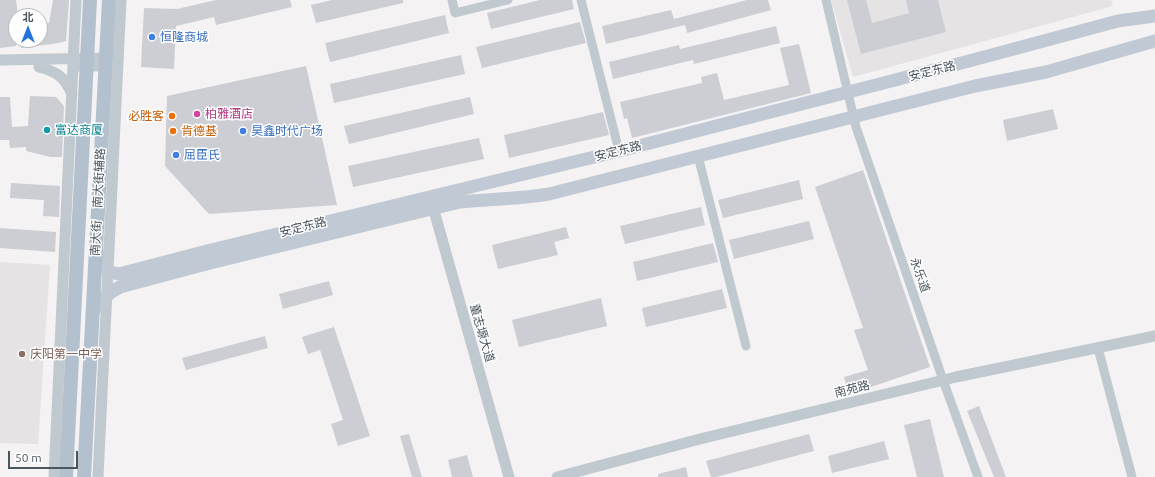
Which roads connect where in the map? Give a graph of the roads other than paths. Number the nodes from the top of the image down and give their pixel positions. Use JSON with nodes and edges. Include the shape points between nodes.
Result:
{"nodes":[{"id":1,"x":76,"y":0,"type":"edge"},
{"id":2,"x":90,"y":0,"type":"edge"},
{"id":3,"x":109,"y":0,"type":"edge"},
{"id":4,"x":121,"y":0,"type":"edge"},
{"id":5,"x":452,"y":0,"type":"edge"},
{"id":6,"x":508,"y":0,"type":"edge"},
{"id":7,"x":581,"y":0,"type":"edge"},
{"id":8,"x":826,"y":0,"type":"edge"},
{"id":9,"x":1155,"y":16,"type":"edge"},
{"id":10,"x":1155,"y":41,"type":"edge"},
{"id":11,"x":0,"y":60,"type":"edge"},
{"id":12,"x":106,"y":62,"type":"junction"},
{"id":13,"x":80,"y":63,"type":"junction"},
{"id":14,"x":39,"y":67,"type":"junction"},
{"id":15,"x":0,"y":68,"type":"edge"},
{"id":16,"x":847,"y":86,"type":"junction"},
{"id":17,"x":72,"y":93,"type":"junction"},
{"id":18,"x":853,"y":116,"type":"junction"},
{"id":19,"x":84,"y":126,"type":"junction"},
{"id":20,"x":619,"y":151,"type":"junction"},
{"id":21,"x":698,"y":156,"type":"junction"},
{"id":22,"x":430,"y":203,"type":"junction"},
{"id":23,"x":96,"y":247,"type":"junction"},
{"id":24,"x":108,"y":271,"type":"junction"},
{"id":25,"x":107,"y":295,"type":"junction"},
{"id":26,"x":92,"y":314,"type":"junction"},
{"id":27,"x":1155,"y":336,"type":"edge"},
{"id":28,"x":1155,"y":340,"type":"edge"},
{"id":29,"x":746,"y":346,"type":"dead end"},
{"id":30,"x":1099,"y":350,"type":"junction"},
{"id":31,"x":944,"y":382,"type":"junction"},
{"id":32,"x":68,"y":443,"type":"junction"},
{"id":33,"x":86,"y":445,"type":"junction"},
{"id":34,"x":54,"y":477,"type":"edge"},
{"id":35,"x":66,"y":477,"type":"edge"},
{"id":36,"x":84,"y":477,"type":"edge"},
{"id":37,"x":98,"y":477,"type":"edge"},
{"id":38,"x":503,"y":477,"type":"edge"},
{"id":39,"x":509,"y":477,"type":"edge"},
{"id":40,"x":557,"y":477,"type":"edge"},
{"id":41,"x":574,"y":477,"type":"edge"},
{"id":42,"x":978,"y":477,"type":"edge"},
{"id":43,"x":1132,"y":477,"type":"edge"}],
"edges":[{"from":1,"to":13,"type":"street"},
{"from":2,"to":13,"type":"main road","name":"南大街"},
{"from":3,"to":12,"type":"main road","name":"南大街"},
{"from":4,"to":24,"type":"street","name":"南大街辅路"},
{"from":5,"to":6,"type":"street","via":[[455,13]]},
{"from":7,"to":20,"type":"street"},
{"from":8,"to":16,"type":"street","name":"永乐道"},
{"from":9,"to":16,"type":"main road","name":"安定东路","via":[[1118,21]]},
{"from":10,"to":18,"type":"main road","name":"安定东路","via":[[1046,72],[975,86]]},
{"from":11,"to":13,"type":"street"},
{"from":12,"to":13,"type":"street"},
{"from":12,"to":23,"type":"main road","name":"南大街"},
{"from":13,"to":14,"type":"street"},
{"from":13,"to":17,"type":"street"},
{"from":13,"to":19,"type":"main road","name":"南大街"},
{"from":14,"to":15,"type":"street"},
{"from":14,"to":17,"type":"street","via":[[57,73],[65,80]]},
{"from":16,"to":18,"type":"street","name":"永乐道"},
{"from":16,"to":20,"type":"main road","name":"安定东路"},
{"from":17,"to":19,"type":"street"},
{"from":17,"to":34,"type":"street"},
{"from":18,"to":21,"type":"main road","name":"安定东路"},
{"from":18,"to":31,"type":"street","name":"永乐道"},
{"from":19,"to":32,"type":"main road","name":"南大街"},
{"from":20,"to":22,"type":"main road","name":"安定东路"},
{"from":21,"to":22,"type":"main road","name":"安定东路","via":[[549,194],[512,199]]},
{"from":21,"to":29,"type":"street"},
{"from":22,"to":24,"type":"main road","name":"安定东路","via":[[214,249],[119,274]]},
{"from":22,"to":25,"type":"main road","name":"安定东路","via":[[120,287]]},
{"from":22,"to":38,"type":"street","name":"董志塬大道"},
{"from":22,"to":39,"type":"street","name":"董志塬大道"},
{"from":23,"to":24,"type":"main road"},
{"from":23,"to":26,"type":"main road","name":"南大街"},
{"from":24,"to":25,"type":"street","name":"南大街辅路"},
{"from":25,"to":26,"type":"main road","name":"安定东路"},
{"from":25,"to":37,"type":"street","name":"南大街辅路"},
{"from":26,"to":33,"type":"main road","name":"南大街"},
{"from":27,"to":30,"type":"street","name":"南苑路"},
{"from":28,"to":30,"type":"street","name":"南苑路"},
{"from":30,"to":31,"type":"street","name":"南苑路"},
{"from":30,"to":43,"type":"street"},
{"from":31,"to":40,"type":"street","name":"南苑路","via":[[700,439]]},
{"from":31,"to":41,"type":"street","name":"南苑路"},
{"from":31,"to":42,"type":"street","name":"永乐道"},
{"from":32,"to":33,"type":"main road","via":[[70,450],[78,454]]},
{"from":32,"to":35,"type":"main road","name":"南大街"},
{"from":33,"to":36,"type":"main road","name":"南大街"}]}
